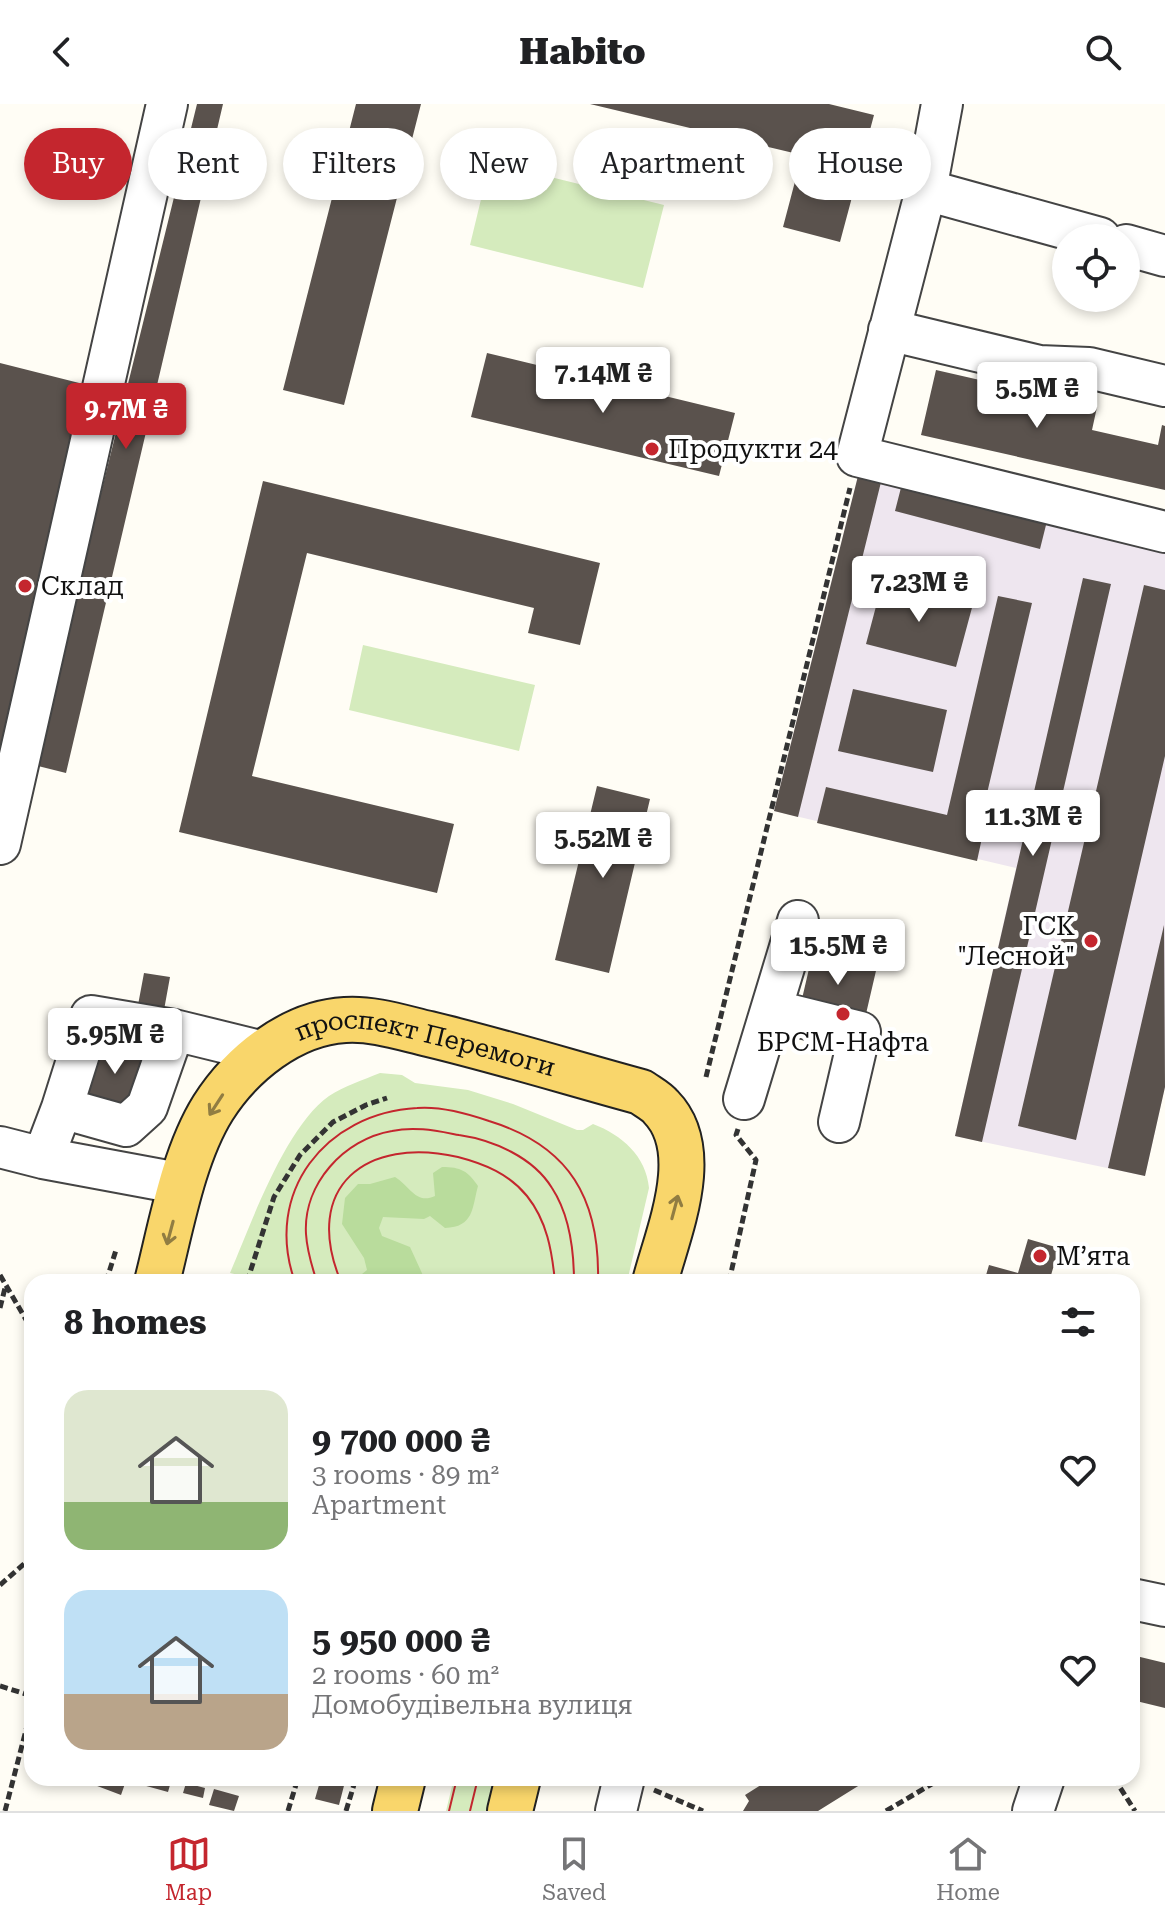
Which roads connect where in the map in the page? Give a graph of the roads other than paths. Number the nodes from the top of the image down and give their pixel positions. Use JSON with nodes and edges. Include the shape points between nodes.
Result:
{"nodes":[{"id":1,"x":167,"y":104,"type":"edge"},
{"id":2,"x":942,"y":104,"type":"edge"},
{"id":3,"x":931,"y":163,"type":"edge"},
{"id":4,"x":931,"y":191,"type":"edge"},
{"id":5,"x":923,"y":200,"type":"edge"},
{"id":6,"x":1052,"y":225,"type":"edge"},
{"id":7,"x":1140,"y":249,"type":"edge"},
{"id":8,"x":1165,"y":256,"type":"edge"},
{"id":9,"x":889,"y":330,"type":"junction"},
{"id":10,"x":1165,"y":386,"type":"edge"},
{"id":11,"x":1165,"y":532,"type":"edge"},
{"id":12,"x":0,"y":844,"type":"edge"},
{"id":13,"x":798,"y":921,"type":"dead end"},
{"id":14,"x":771,"y":1010,"type":"junction"},
{"id":15,"x":174,"y":1030,"type":"junction"},
{"id":16,"x":264,"y":1052,"type":"junction"},
{"id":17,"x":744,"y":1099,"type":"road end"},
{"id":18,"x":62,"y":1108,"type":"junction"},
{"id":19,"x":839,"y":1122,"type":"dead end"},
{"id":20,"x":0,"y":1147,"type":"edge"},
{"id":21,"x":43,"y":1158,"type":"junction"},
{"id":22,"x":183,"y":1184,"type":"junction"},
{"id":23,"x":159,"y":1274,"type":"edge"},
{"id":24,"x":657,"y":1274,"type":"edge"},
{"id":25,"x":1140,"y":1601,"type":"edge"},
{"id":26,"x":1165,"y":1606,"type":"edge"},
{"id":27,"x":401,"y":1786,"type":"edge"},
{"id":28,"x":516,"y":1786,"type":"edge"},
{"id":29,"x":636,"y":1786,"type":"edge"},
{"id":30,"x":1041,"y":1786,"type":"edge"},
{"id":31,"x":395,"y":1811,"type":"edge"},
{"id":32,"x":510,"y":1811,"type":"edge"},
{"id":33,"x":616,"y":1811,"type":"edge"},
{"id":34,"x":1033,"y":1811,"type":"edge"}],
"edges":[{"from":1,"to":12,"type":"street"},
{"from":2,"to":3,"type":"street"},
{"from":4,"to":6,"type":"street"},
{"from":5,"to":9,"type":"street"},
{"from":7,"to":8,"type":"street"},
{"from":9,"to":10,"type":"street","via":[[1039,366],[1089,368]]},
{"from":9,"to":11,"type":"street","via":[[857,456]]},
{"from":13,"to":14,"type":"street"},
{"from":14,"to":17,"type":"street"},
{"from":14,"to":19,"type":"street","via":[[860,1032]]},
{"from":15,"to":16,"type":"street"},
{"from":15,"to":18,"type":"street","via":[[147,1107],[126,1126]]},
{"from":15,"to":18,"type":"street","via":[[91,1016]]},
{"from":16,"to":22,"type":"main road","name":"проспект Перемоги","one_way":true,"via":[[212,1110]]},
{"from":24,"to":16,"type":"main road","name":"проспект Перемоги","one_way":true,"via":[[683,1161],[662,1108],[641,1092],[457,1041],[347,1019],[317,1024]]},
{"from":18,"to":21,"type":"street"},
{"from":20,"to":21,"type":"street"},
{"from":21,"to":22,"type":"street"},
{"from":22,"to":23,"type":"main road","name":"проспект Перемоги","one_way":true},
{"from":25,"to":26,"type":"street"},
{"from":27,"to":31,"type":"main road"},
{"from":28,"to":32,"type":"main road"},
{"from":29,"to":33,"type":"street"},
{"from":30,"to":34,"type":"street"}]}
